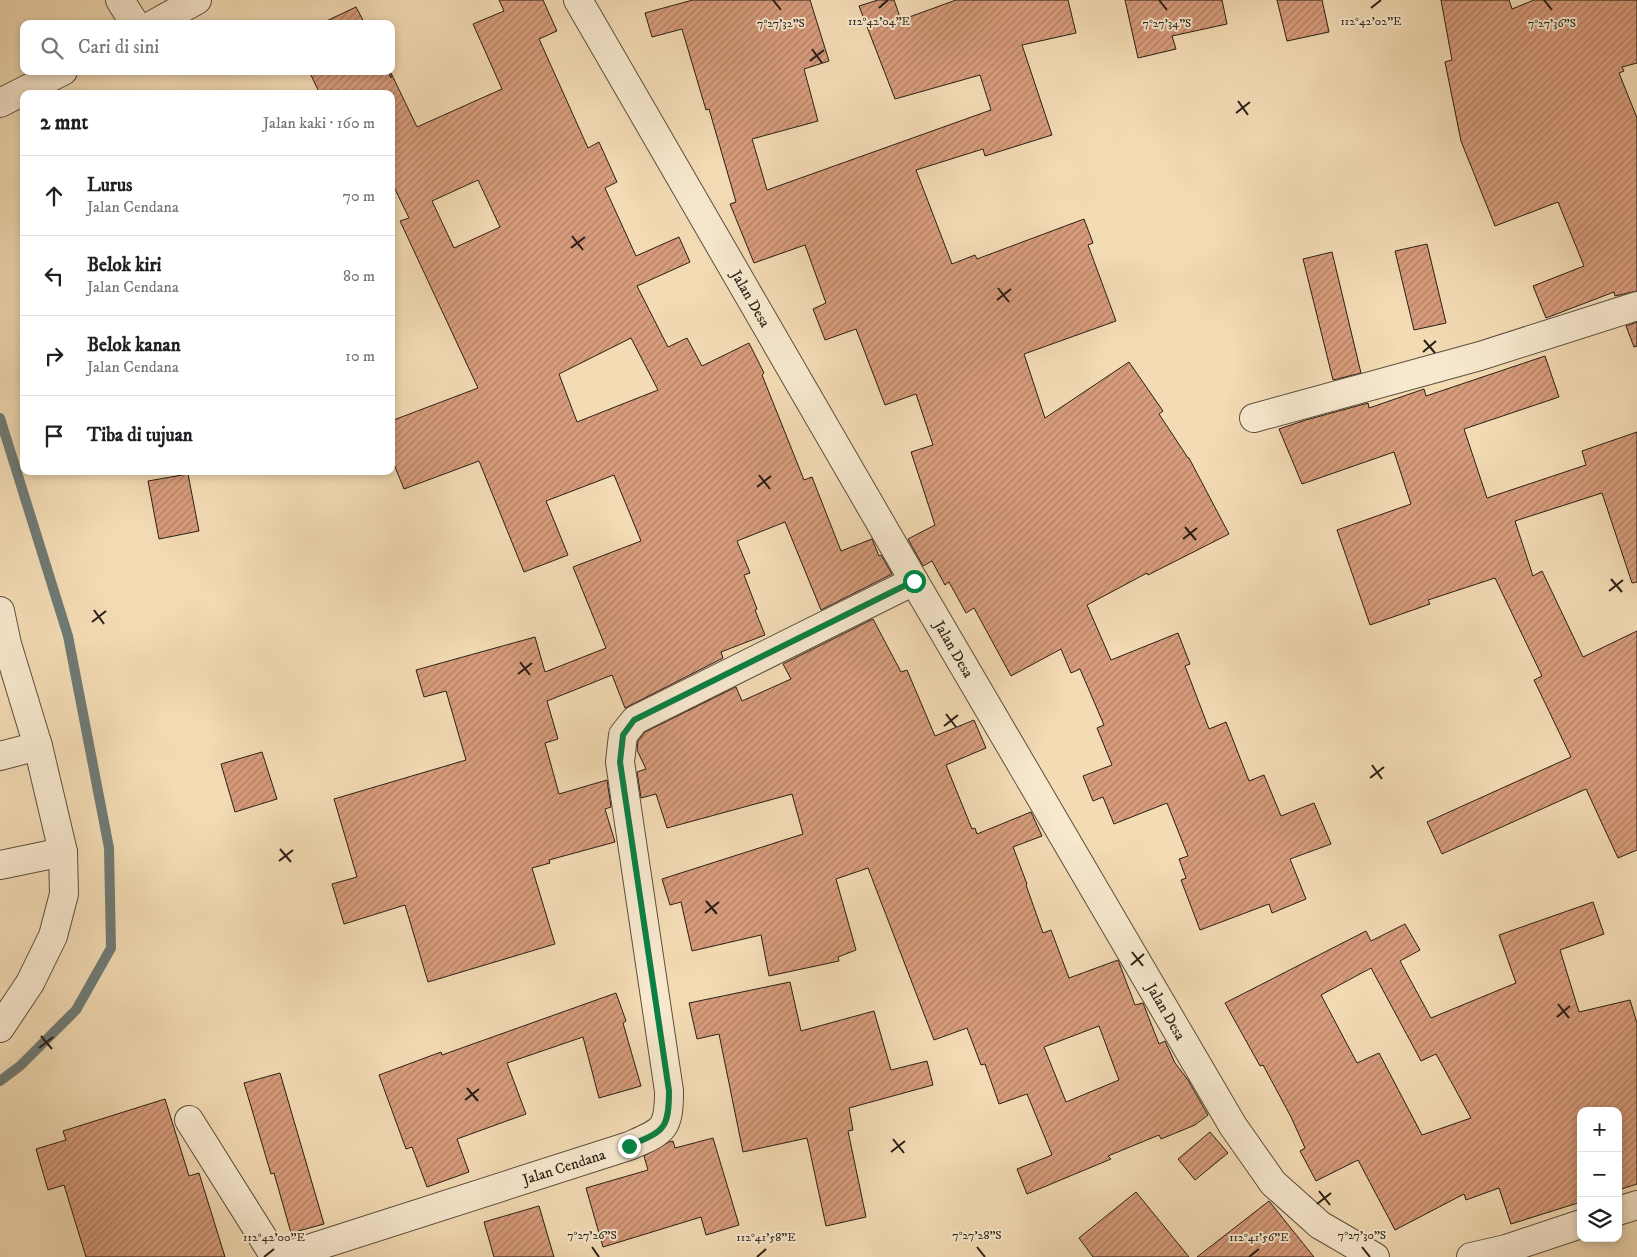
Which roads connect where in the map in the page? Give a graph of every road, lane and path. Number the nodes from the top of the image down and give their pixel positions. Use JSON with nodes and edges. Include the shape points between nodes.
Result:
{"nodes":[{"id":1,"x":120,"y":0,"type":"edge"},
{"id":2,"x":197,"y":0,"type":"edge"},
{"id":3,"x":578,"y":0,"type":"edge"},
{"id":4,"x":132,"y":20,"type":"edge"},
{"id":5,"x":161,"y":20,"type":"edge"},
{"id":6,"x":55,"y":75,"type":"edge"},
{"id":7,"x":26,"y":90,"type":"edge"},
{"id":8,"x":20,"y":93,"type":"edge"},
{"id":9,"x":0,"y":103,"type":"edge"},
{"id":10,"x":1637,"y":306,"type":"edge"},
{"id":11,"x":1254,"y":418,"type":"dead end"},
{"id":12,"x":914,"y":581,"type":"junction"},
{"id":13,"x":0,"y":611,"type":"edge"},
{"id":14,"x":4,"y":645,"type":"edge"},
{"id":15,"x":38,"y":746,"type":"junction"},
{"id":16,"x":0,"y":756,"type":"edge"},
{"id":17,"x":63,"y":852,"type":"junction"},
{"id":18,"x":0,"y":866,"type":"edge"},
{"id":19,"x":0,"y":1028,"type":"edge"},
{"id":20,"x":189,"y":1120,"type":"dead end"},
{"id":21,"x":1637,"y":1205,"type":"edge"},
{"id":22,"x":1622,"y":1211,"type":"edge"},
{"id":23,"x":1577,"y":1225,"type":"edge"},
{"id":24,"x":276,"y":1257,"type":"edge"},
{"id":25,"x":283,"y":1257,"type":"edge"},
{"id":26,"x":1375,"y":1257,"type":"edge"},
{"id":27,"x":1471,"y":1257,"type":"edge"}],
"edges":[{"from":1,"to":4,"type":"street"},
{"from":2,"to":5,"type":"street"},
{"from":3,"to":12,"type":"street","name":"Jalan Desa"},
{"from":6,"to":7,"type":"street"},
{"from":8,"to":9,"type":"street"},
{"from":10,"to":11,"type":"street","via":[[1480,356]]},
{"from":12,"to":25,"type":"street","name":"Jalan Cendana","via":[[634,720],[623,735],[620,762],[669,1091],[669,1113],[664,1126],[652,1136],[629,1146]]},
{"from":12,"to":26,"type":"street","name":"Jalan Desa","via":[[1232,1126],[1273,1183],[1320,1225]]},
{"from":13,"to":14,"type":"street"},
{"from":14,"to":15,"type":"street"},
{"from":15,"to":16,"type":"street"},
{"from":15,"to":17,"type":"street"},
{"from":17,"to":18,"type":"street"},
{"from":17,"to":19,"type":"street","via":[[64,894],[52,936],[30,983]]},
{"from":20,"to":24,"type":"street"},
{"from":21,"to":22,"type":"street"},
{"from":23,"to":27,"type":"street"}]}
